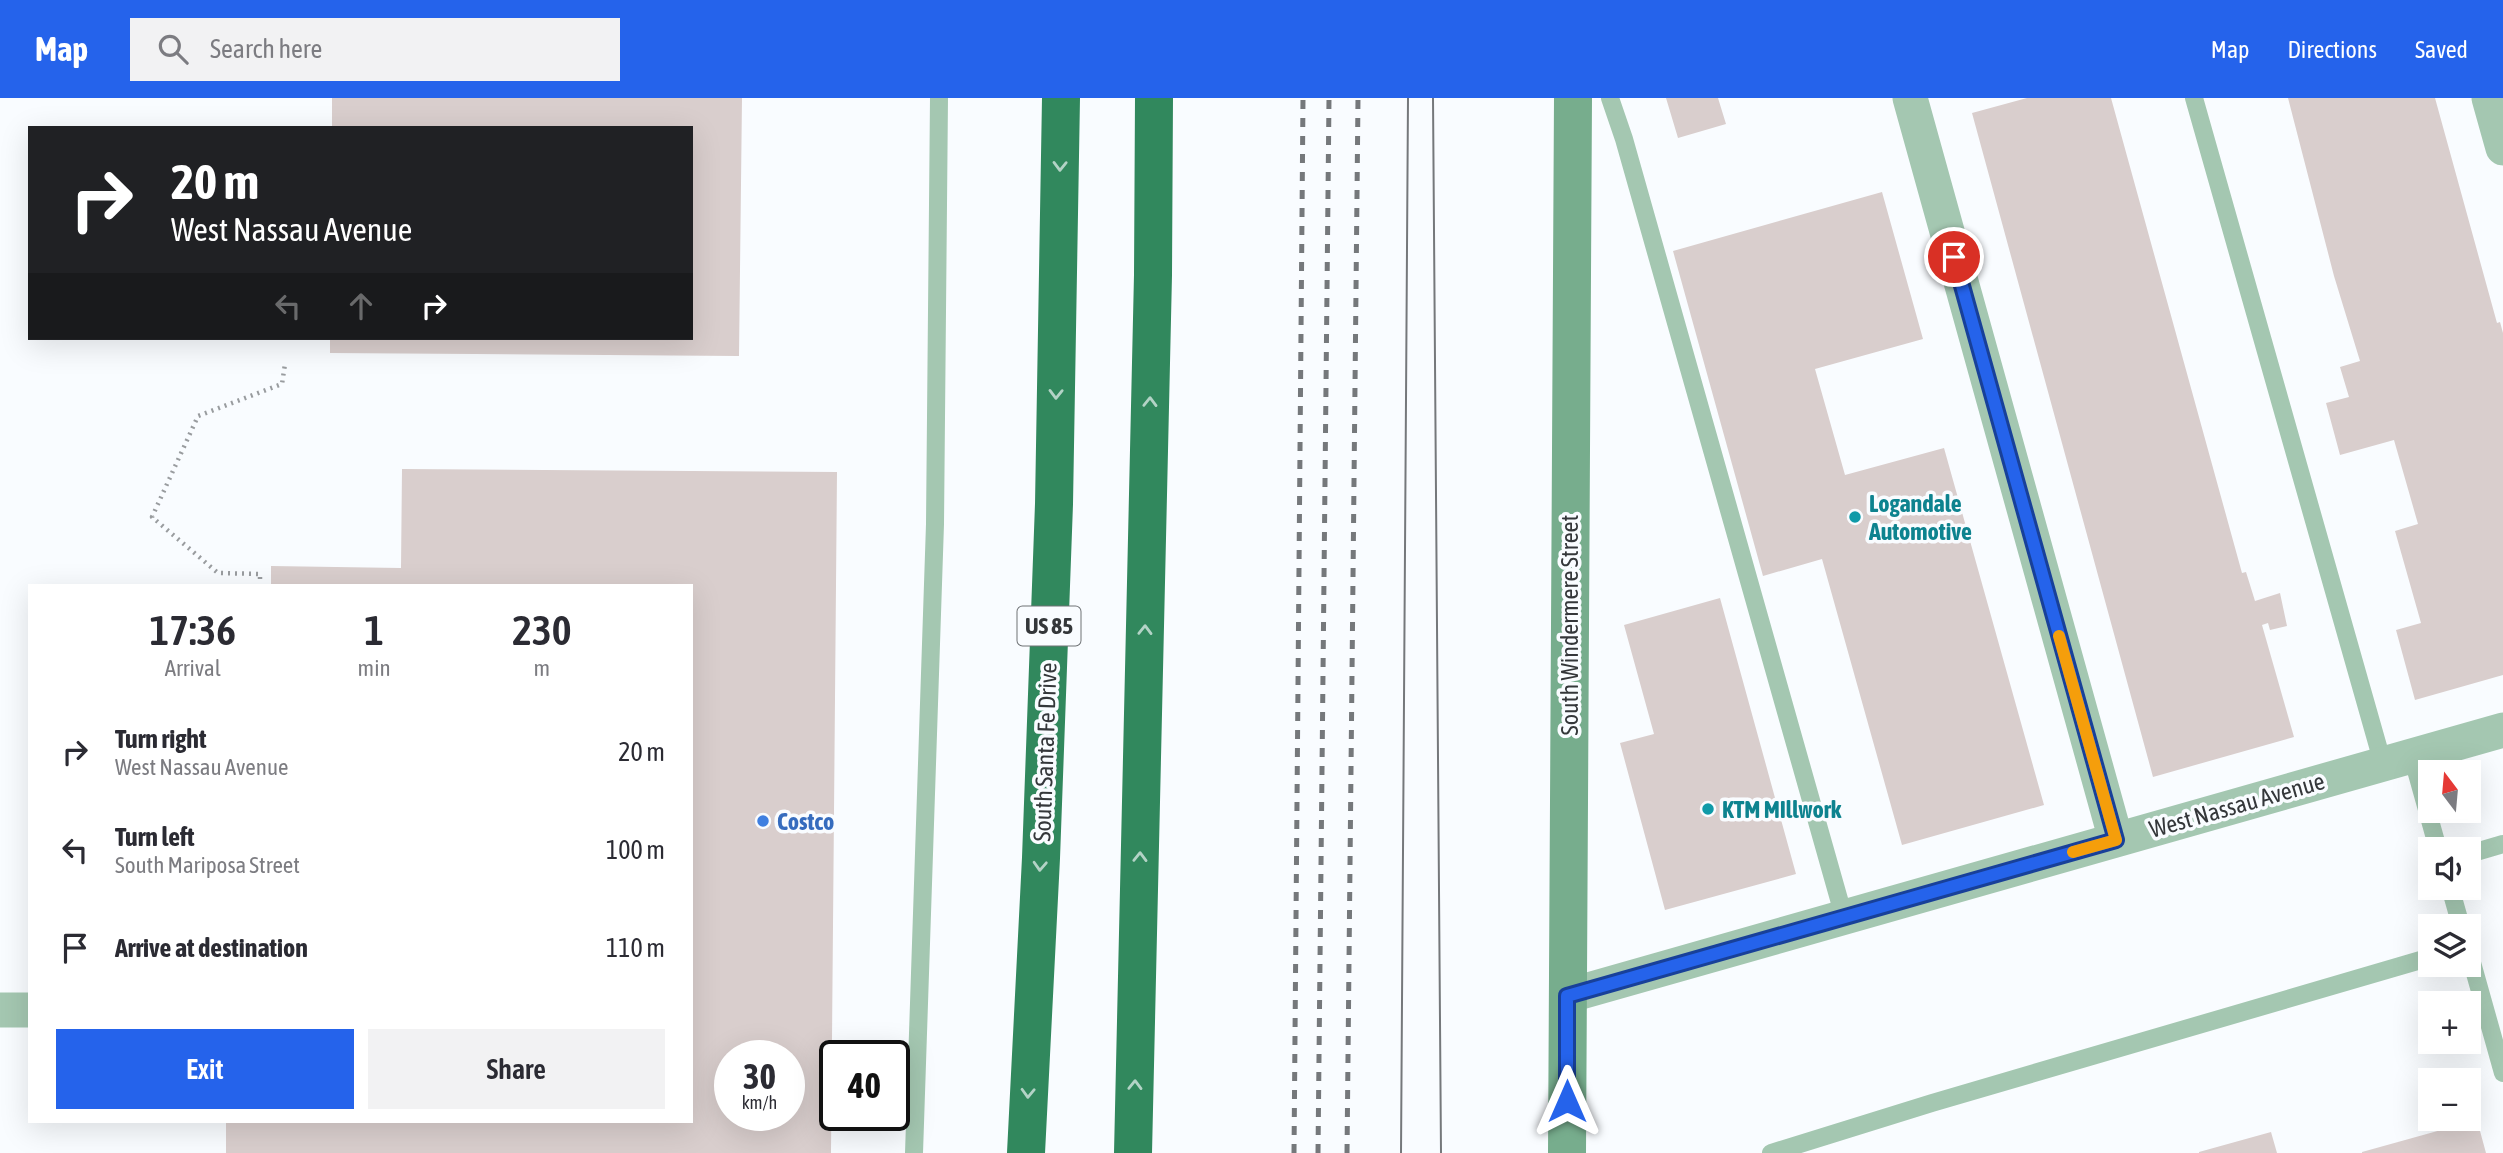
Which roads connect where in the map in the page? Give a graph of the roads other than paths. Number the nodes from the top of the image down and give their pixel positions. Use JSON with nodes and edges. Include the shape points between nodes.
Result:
{"nodes":[{"id":1,"x":939,"y":98,"type":"edge"},
{"id":2,"x":1061,"y":98,"type":"edge"},
{"id":3,"x":1154,"y":98,"type":"edge"},
{"id":4,"x":1573,"y":98,"type":"edge"},
{"id":5,"x":1609,"y":98,"type":"edge"},
{"id":6,"x":1910,"y":98,"type":"edge"},
{"id":7,"x":2194,"y":98,"type":"edge"},
{"id":8,"x":2489,"y":98,"type":"edge"},
{"id":9,"x":2503,"y":148,"type":"edge"},
{"id":10,"x":2503,"y":730,"type":"edge"},
{"id":11,"x":2397,"y":760,"type":"junction"},
{"id":12,"x":2432,"y":837,"type":"edge"},
{"id":13,"x":2116,"y":840,"type":"junction"},
{"id":14,"x":2503,"y":844,"type":"edge"},
{"id":15,"x":2481,"y":850,"type":"edge"},
{"id":16,"x":1844,"y":917,"type":"junction"},
{"id":17,"x":2418,"y":961,"type":"edge"},
{"id":18,"x":2476,"y":977,"type":"edge"},
{"id":19,"x":1567,"y":996,"type":"junction"},
{"id":20,"x":0,"y":1010,"type":"edge"},
{"id":21,"x":28,"y":1010,"type":"edge"},
{"id":22,"x":2503,"y":1073,"type":"edge"},
{"id":23,"x":914,"y":1153,"type":"edge"},
{"id":24,"x":1026,"y":1153,"type":"edge"},
{"id":25,"x":1133,"y":1153,"type":"edge"},
{"id":26,"x":1567,"y":1153,"type":"edge"},
{"id":27,"x":1771,"y":1153,"type":"edge"}],
"edges":[{"from":1,"to":23,"type":"lane","via":[[935,524]]},
{"from":2,"to":24,"type":"highway","name":"South Santa Fe Drive","number":"US 85","one_way":true,"via":[[1054,505]]},
{"from":25,"to":3,"type":"highway","one_way":true},
{"from":4,"to":19,"type":"street","name":"South Windermere Street"},
{"from":5,"to":16,"type":"lane"},
{"from":6,"to":13,"type":"street"},
{"from":7,"to":11,"type":"lane"},
{"from":8,"to":9,"type":"street"},
{"from":10,"to":11,"type":"street","name":"West Nassau Avenue"},
{"from":11,"to":12,"type":"lane"},
{"from":11,"to":13,"type":"street","name":"West Nassau Avenue"},
{"from":13,"to":16,"type":"street","name":"West Nassau Avenue"},
{"from":14,"to":15,"type":"lane"},
{"from":16,"to":19,"type":"street","name":"West Nassau Avenue"},
{"from":17,"to":27,"type":"lane"},
{"from":18,"to":22,"type":"lane"},
{"from":19,"to":26,"type":"street","name":"South Windermere Street"},
{"from":20,"to":21,"type":"street"}]}
